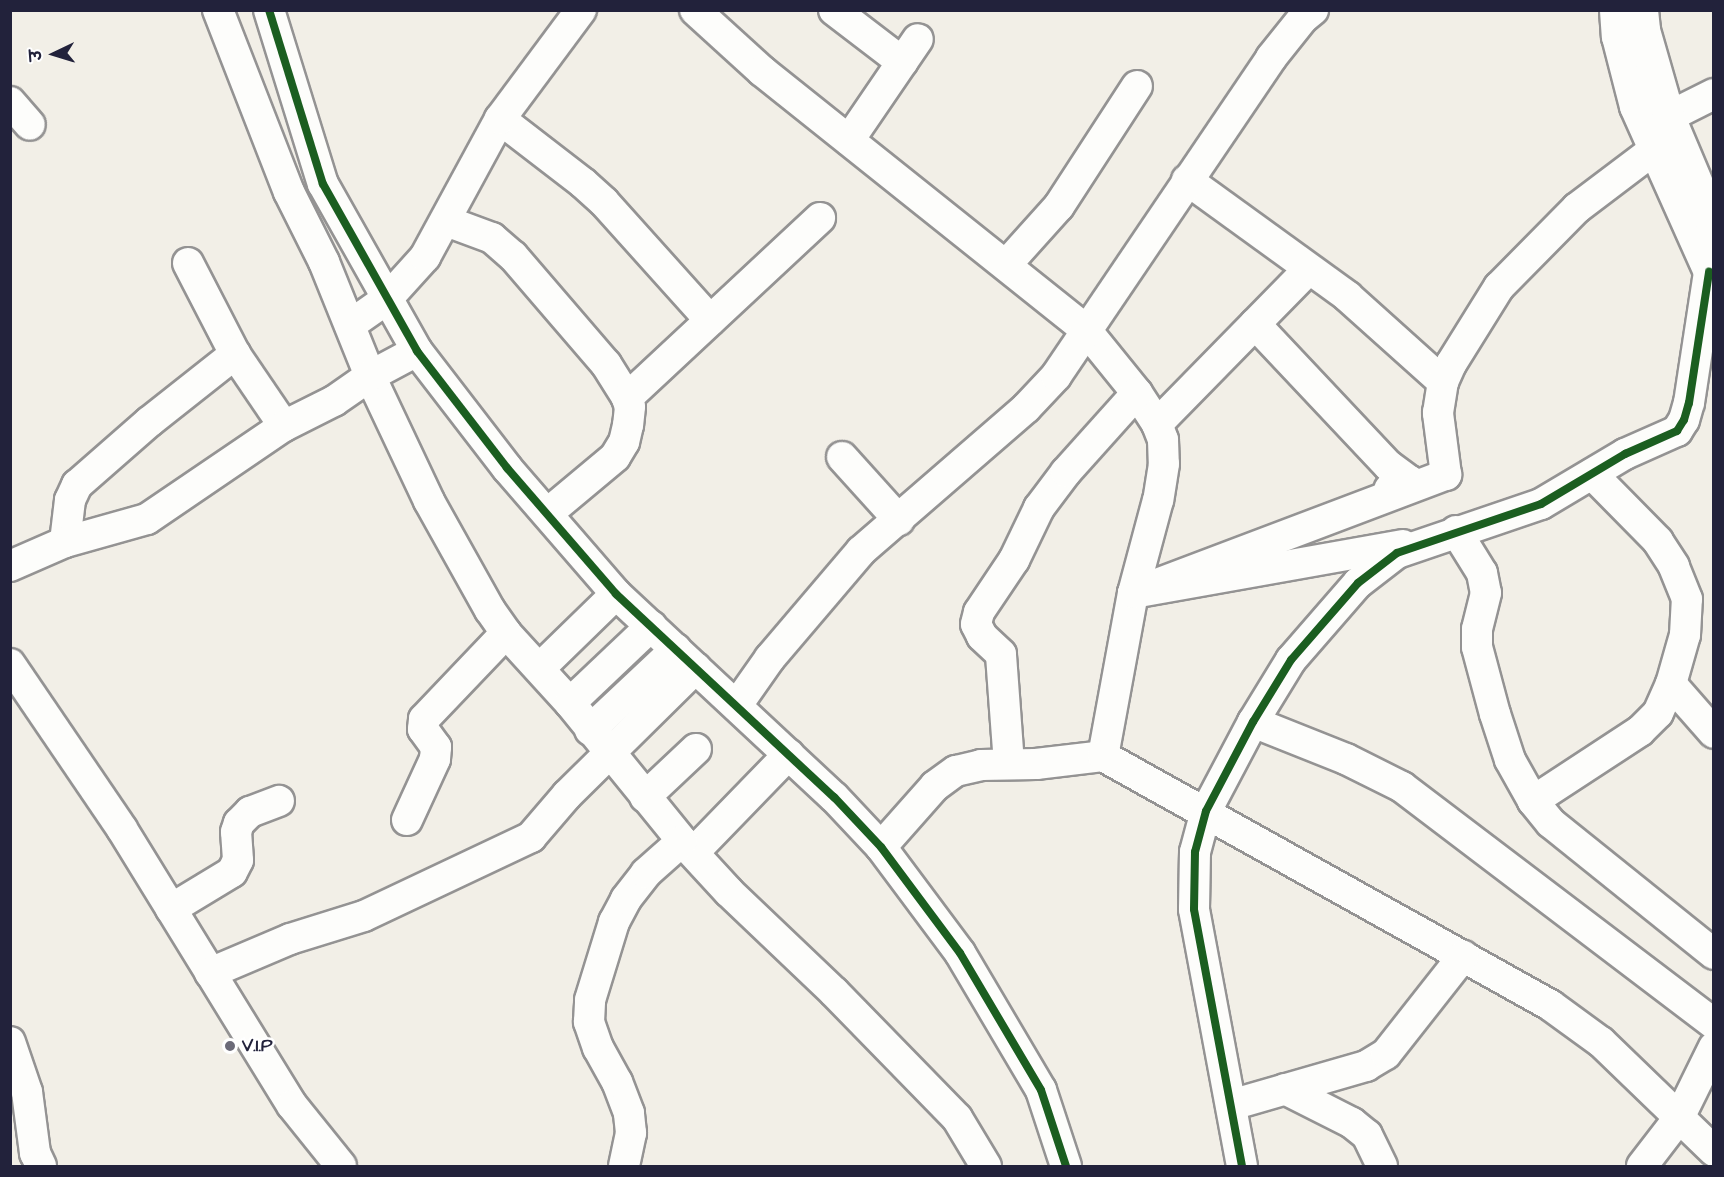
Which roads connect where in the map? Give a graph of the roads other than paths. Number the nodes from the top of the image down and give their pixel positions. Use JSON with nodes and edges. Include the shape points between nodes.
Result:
{"nodes":[{"id":1,"x":218,"y":10,"type":"edge"},
{"id":2,"x":269,"y":10,"type":"edge"},
{"id":3,"x":580,"y":10,"type":"edge"},
{"id":4,"x":695,"y":10,"type":"edge"},
{"id":5,"x":834,"y":10,"type":"edge"},
{"id":6,"x":1314,"y":10,"type":"edge"},
{"id":7,"x":1616,"y":10,"type":"edge"},
{"id":8,"x":1641,"y":10,"type":"edge"},
{"id":9,"x":1137,"y":86,"type":"dead end"},
{"id":10,"x":1713,"y":94,"type":"edge"},
{"id":11,"x":10,"y":102,"type":"edge"},
{"id":12,"x":1668,"y":117,"type":"junction"},
{"id":13,"x":500,"y":119,"type":"junction"},
{"id":14,"x":30,"y":125,"type":"dead end"},
{"id":15,"x":849,"y":140,"type":"junction"},
{"id":16,"x":1655,"y":149,"type":"junction"},
{"id":17,"x":1187,"y":180,"type":"junction"},
{"id":18,"x":820,"y":218,"type":"dead end"},
{"id":19,"x":446,"y":222,"type":"junction"},
{"id":20,"x":1713,"y":226,"type":"edge"},
{"id":21,"x":188,"y":263,"type":"dead end"},
{"id":22,"x":1006,"y":265,"type":"junction"},
{"id":23,"x":1309,"y":269,"type":"junction"},
{"id":24,"x":1711,"y":276,"type":"edge"},
{"id":25,"x":387,"y":299,"type":"junction"},
{"id":26,"x":710,"y":321,"type":"junction"},
{"id":27,"x":1255,"y":324,"type":"junction"},
{"id":28,"x":350,"y":325,"type":"junction"},
{"id":29,"x":1086,"y":330,"type":"junction"},
{"id":30,"x":417,"y":351,"type":"junction"},
{"id":31,"x":235,"y":354,"type":"junction"},
{"id":32,"x":370,"y":376,"type":"junction"},
{"id":33,"x":1443,"y":382,"type":"junction"},
{"id":34,"x":1137,"y":393,"type":"junction"},
{"id":35,"x":627,"y":398,"type":"junction"},
{"id":36,"x":1157,"y":424,"type":"junction"},
{"id":37,"x":284,"y":426,"type":"junction"},
{"id":38,"x":842,"y":457,"type":"dead end"},
{"id":39,"x":1592,"y":474,"type":"junction"},
{"id":40,"x":548,"y":513,"type":"junction"},
{"id":41,"x":899,"y":520,"type":"junction"},
{"id":42,"x":1446,"y":535,"type":"junction"},
{"id":43,"x":64,"y":542,"type":"junction"},
{"id":44,"x":10,"y":566,"type":"edge"},
{"id":45,"x":1133,"y":592,"type":"junction"},
{"id":46,"x":616,"y":594,"type":"junction"},
{"id":47,"x":651,"y":626,"type":"junction"},
{"id":48,"x":506,"y":633,"type":"junction"},
{"id":49,"x":686,"y":658,"type":"junction"},
{"id":50,"x":10,"y":664,"type":"edge"},
{"id":51,"x":540,"y":668,"type":"junction"},
{"id":52,"x":1671,"y":684,"type":"junction"},
{"id":53,"x":570,"y":703,"type":"junction"},
{"id":54,"x":737,"y":705,"type":"junction"},
{"id":55,"x":1253,"y":722,"type":"junction"},
{"id":56,"x":590,"y":730,"type":"junction"},
{"id":57,"x":1713,"y":733,"type":"edge"},
{"id":58,"x":696,"y":749,"type":"dead end"},
{"id":59,"x":609,"y":753,"type":"junction"},
{"id":60,"x":789,"y":754,"type":"junction"},
{"id":61,"x":1103,"y":756,"type":"junction"},
{"id":62,"x":1009,"y":764,"type":"junction"},
{"id":63,"x":645,"y":797,"type":"junction"},
{"id":64,"x":279,"y":801,"type":"dead end"},
{"id":65,"x":1533,"y":801,"type":"junction"},
{"id":66,"x":1206,"y":811,"type":"junction"},
{"id":67,"x":407,"y":820,"type":"dead end"},
{"id":68,"x":688,"y":846,"type":"junction"},
{"id":69,"x":880,"y":847,"type":"junction"},
{"id":70,"x":171,"y":909,"type":"junction"},
{"id":71,"x":1713,"y":954,"type":"edge"},
{"id":72,"x":1463,"y":956,"type":"junction"},
{"id":73,"x":210,"y":973,"type":"junction"},
{"id":74,"x":1713,"y":1024,"type":"edge"},
{"id":75,"x":10,"y":1042,"type":"edge"},
{"id":76,"x":1713,"y":1047,"type":"edge"},
{"id":77,"x":1285,"y":1089,"type":"junction"},
{"id":78,"x":1231,"y":1105,"type":"junction"},
{"id":79,"x":1679,"y":1118,"type":"junction"},
{"id":80,"x":1713,"y":1151,"type":"edge"},
{"id":81,"x":326,"y":1161,"type":"edge"},
{"id":82,"x":40,"y":1167,"type":"edge"},
{"id":83,"x":624,"y":1167,"type":"edge"},
{"id":84,"x":986,"y":1167,"type":"edge"},
{"id":85,"x":1066,"y":1167,"type":"edge"},
{"id":86,"x":1242,"y":1167,"type":"edge"},
{"id":87,"x":1382,"y":1167,"type":"edge"},
{"id":88,"x":1642,"y":1167,"type":"edge"}],
"edges":[{"from":1,"to":28,"type":"street","via":[[290,192]]},
{"from":2,"to":25,"type":"street","via":[[323,184]]},
{"from":3,"to":13,"type":"street"},
{"from":4,"to":15,"type":"street","via":[[762,71]]},
{"from":5,"to":15,"type":"street","via":[[910,50]]},
{"from":6,"to":17,"type":"street","via":[[1271,58]]},
{"from":7,"to":16,"type":"main road","via":[[1618,36],[1636,106]]},
{"from":8,"to":12,"type":"main road"},
{"from":9,"to":22,"type":"street","via":[[1059,206]]},
{"from":10,"to":12,"type":"street"},
{"from":11,"to":14,"type":"street"},
{"from":12,"to":20,"type":"main road"},
{"from":13,"to":19,"type":"street"},
{"from":13,"to":26,"type":"street","via":[[604,202]]},
{"from":15,"to":22,"type":"street"},
{"from":16,"to":24,"type":"main road"},
{"from":16,"to":33,"type":"street","via":[[1577,208],[1499,287]]},
{"from":17,"to":23,"type":"street"},
{"from":17,"to":29,"type":"street"},
{"from":18,"to":26,"type":"street"},
{"from":19,"to":25,"type":"street","via":[[424,257]]},
{"from":19,"to":35,"type":"street","via":[[492,238],[513,256],[606,364]]},
{"from":21,"to":31,"type":"street"},
{"from":22,"to":29,"type":"street"},
{"from":23,"to":27,"type":"street"},
{"from":23,"to":33,"type":"street","via":[[1347,296]]},
{"from":24,"to":39,"type":"street","via":[[1684,420],[1666,438],[1647,443]]},
{"from":25,"to":28,"type":"street"},
{"from":25,"to":30,"type":"street"},
{"from":26,"to":35,"type":"street"},
{"from":27,"to":36,"type":"street"},
{"from":27,"to":45,"type":"street","via":[[1389,466],[1410,481]]},
{"from":28,"to":32,"type":"street"},
{"from":29,"to":34,"type":"street"},
{"from":29,"to":41,"type":"street","via":[[1056,376],[1026,408]]},
{"from":30,"to":32,"type":"street"},
{"from":30,"to":40,"type":"street","via":[[507,468]]},
{"from":31,"to":37,"type":"street"},
{"from":31,"to":43,"type":"street","via":[[77,485],[70,500]]},
{"from":32,"to":37,"type":"street","via":[[334,401]]},
{"from":32,"to":48,"type":"street","via":[[429,501]]},
{"from":33,"to":45,"type":"street","via":[[1438,413],[1446,475]]},
{"from":34,"to":36,"type":"street"},
{"from":34,"to":62,"type":"street","via":[[1039,508],[1014,560],[979,612],[976,624],[982,636],[1001,654]]},
{"from":35,"to":40,"type":"street","via":[[628,424],[615,457]]},
{"from":36,"to":45,"type":"street","via":[[1163,440],[1164,464]]},
{"from":37,"to":43,"type":"street","via":[[147,519]]},
{"from":38,"to":41,"type":"street"},
{"from":39,"to":42,"type":"street","via":[[1541,504]]},
{"from":39,"to":52,"type":"street","via":[[1658,541],[1688,599],[1685,635]]},
{"from":40,"to":46,"type":"street"},
{"from":41,"to":54,"type":"street","via":[[861,551],[822,594]]},
{"from":42,"to":45,"type":"street"},
{"from":42,"to":55,"type":"street","via":[[1397,553],[1358,583],[1292,660]]},
{"from":42,"to":65,"type":"street","via":[[1482,573],[1486,593],[1477,629],[1486,684],[1510,760]]},
{"from":43,"to":44,"type":"street"},
{"from":45,"to":61,"type":"street"},
{"from":46,"to":47,"type":"street"},
{"from":46,"to":51,"type":"street"},
{"from":47,"to":49,"type":"street"},
{"from":47,"to":53,"type":"street"},
{"from":48,"to":51,"type":"street"},
{"from":48,"to":67,"type":"street","via":[[424,719],[423,729],[435,747],[435,759]]},
{"from":49,"to":54,"type":"street"},
{"from":49,"to":56,"type":"street"},
{"from":49,"to":59,"type":"street"},
{"from":50,"to":70,"type":"street"},
{"from":51,"to":53,"type":"street"},
{"from":52,"to":57,"type":"street"},
{"from":52,"to":65,"type":"street","via":[[1658,713],[1640,731]]},
{"from":53,"to":56,"type":"street"},
{"from":54,"to":60,"type":"street"},
{"from":55,"to":66,"type":"street"},
{"from":55,"to":74,"type":"street","via":[[1346,759],[1402,787]]},
{"from":56,"to":59,"type":"street"},
{"from":58,"to":63,"type":"street"},
{"from":59,"to":63,"type":"street"},
{"from":59,"to":73,"type":"street","via":[[531,837],[364,916],[290,939]]},
{"from":60,"to":68,"type":"street"},
{"from":60,"to":69,"type":"street"},
{"from":61,"to":62,"type":"street"},
{"from":61,"to":66,"type":"street"},
{"from":62,"to":69,"type":"street","via":[[956,771],[935,786]]},
{"from":63,"to":68,"type":"street"},
{"from":64,"to":70,"type":"street","via":[[250,812],[239,823],[238,860],[232,872]]},
{"from":65,"to":71,"type":"street","via":[[1559,830]]},
{"from":66,"to":72,"type":"street"},
{"from":66,"to":78,"type":"street","via":[[1195,852],[1194,909]]},
{"from":68,"to":83,"type":"street","via":[[646,873],[626,899],[614,922],[590,1000],[589,1022],[629,1113],[632,1133]]},
{"from":68,"to":84,"type":"street","via":[[729,892],[957,1118]]},
{"from":69,"to":85,"type":"street","via":[[960,953],[1041,1090]]},
{"from":70,"to":73,"type":"street"},
{"from":72,"to":77,"type":"street","via":[[1386,1054],[1366,1066]]},
{"from":72,"to":79,"type":"street","via":[[1550,1005],[1601,1042]]},
{"from":73,"to":81,"type":"street"},
{"from":75,"to":82,"type":"street","via":[[27,1092]]},
{"from":76,"to":79,"type":"street"},
{"from":77,"to":78,"type":"street"},
{"from":77,"to":87,"type":"street","via":[[1352,1123],[1367,1135]]},
{"from":78,"to":86,"type":"street"},
{"from":79,"to":80,"type":"street"},
{"from":79,"to":88,"type":"street"}]}
